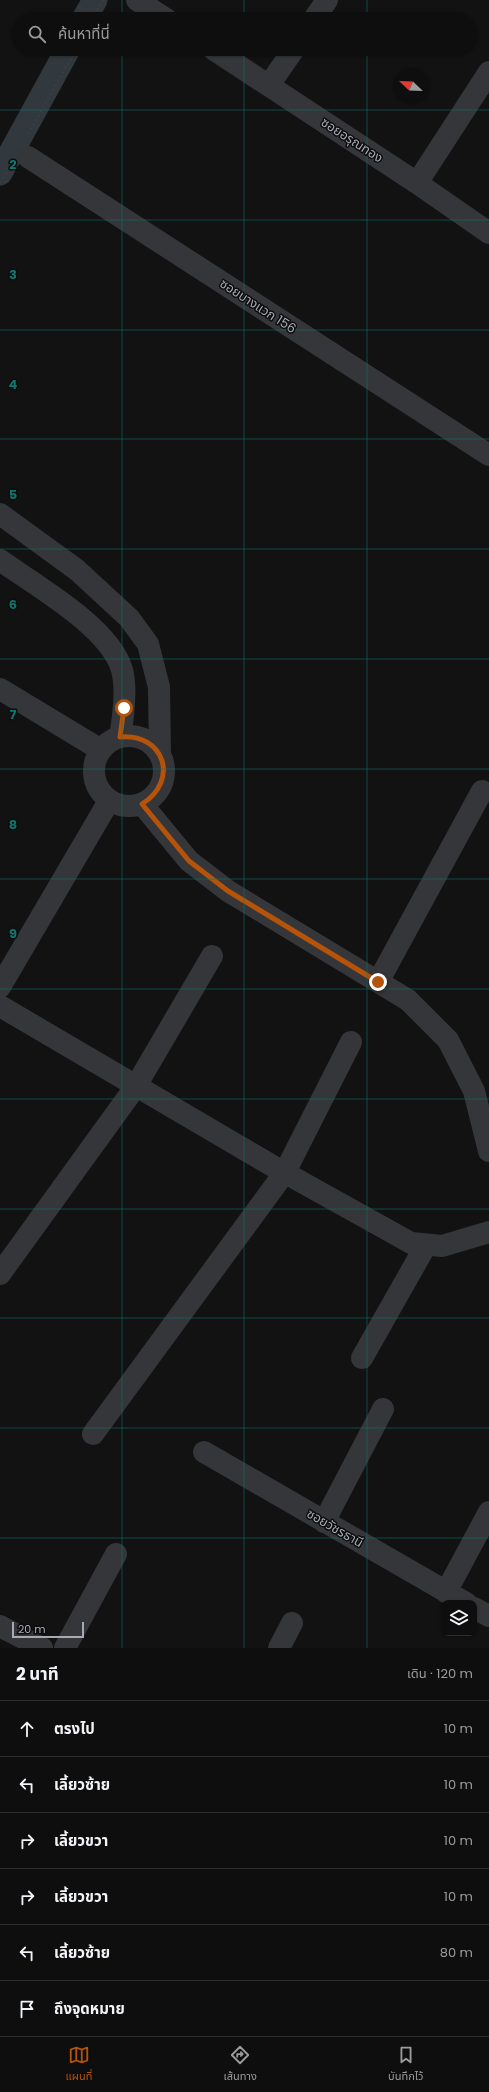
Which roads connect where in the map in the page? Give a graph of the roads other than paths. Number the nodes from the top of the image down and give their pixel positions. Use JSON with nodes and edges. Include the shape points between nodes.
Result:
{"nodes":[{"id":1,"x":137,"y":0,"type":"edge"},
{"id":2,"x":327,"y":0,"type":"edge"},
{"id":3,"x":155,"y":12,"type":"edge"},
{"id":4,"x":319,"y":12,"type":"edge"},
{"id":5,"x":224,"y":56,"type":"edge"},
{"id":6,"x":289,"y":56,"type":"edge"},
{"id":7,"x":489,"y":72,"type":"edge"},
{"id":8,"x":270,"y":86,"type":"junction"},
{"id":9,"x":21,"y":154,"type":"road end"},
{"id":10,"x":417,"y":183,"type":"junction"},
{"id":11,"x":489,"y":233,"type":"edge"},
{"id":12,"x":489,"y":455,"type":"edge"},
{"id":13,"x":0,"y":514,"type":"edge"},
{"id":14,"x":0,"y":560,"type":"edge"},
{"id":15,"x":0,"y":689,"type":"edge"},
{"id":16,"x":120,"y":737,"type":"junction"},
{"id":17,"x":101,"y":750,"type":"junction"},
{"id":18,"x":160,"y":755,"type":"junction"},
{"id":19,"x":482,"y":790,"type":"dead end"},
{"id":20,"x":109,"y":801,"type":"junction"},
{"id":21,"x":142,"y":804,"type":"junction"},
{"id":22,"x":212,"y":956,"type":"dead end"},
{"id":23,"x":378,"y":982,"type":"junction"},
{"id":24,"x":0,"y":987,"type":"edge"},
{"id":25,"x":0,"y":1006,"type":"edge"},
{"id":26,"x":352,"y":1042,"type":"dead end"},
{"id":27,"x":136,"y":1086,"type":"junction"},
{"id":28,"x":486,"y":1122,"type":"edge"},
{"id":29,"x":489,"y":1151,"type":"edge"},
{"id":30,"x":284,"y":1172,"type":"junction"},
{"id":31,"x":489,"y":1232,"type":"edge"},
{"id":32,"x":426,"y":1245,"type":"junction"},
{"id":33,"x":0,"y":1274,"type":"edge"},
{"id":34,"x":362,"y":1358,"type":"dead end"},
{"id":35,"x":383,"y":1409,"type":"dead end"},
{"id":36,"x":93,"y":1434,"type":"dead end"},
{"id":37,"x":204,"y":1452,"type":"dead end"},
{"id":38,"x":489,"y":1512,"type":"edge"},
{"id":39,"x":324,"y":1522,"type":"junction"},
{"id":40,"x":116,"y":1554,"type":"dead end"},
{"id":41,"x":446,"y":1592,"type":"junction"},
{"id":42,"x":461,"y":1600,"type":"edge"},
{"id":43,"x":477,"y":1610,"type":"edge"},
{"id":44,"x":489,"y":1616,"type":"edge"},
{"id":45,"x":292,"y":1623,"type":"dead end"},
{"id":46,"x":0,"y":1626,"type":"edge"},
{"id":47,"x":42,"y":1648,"type":"edge"},
{"id":48,"x":65,"y":1648,"type":"edge"},
{"id":49,"x":279,"y":1648,"type":"edge"}],
"edges":[{"from":1,"to":3,"type":"street"},
{"from":2,"to":4,"type":"street"},
{"from":5,"to":8,"type":"street","name":"ซอยอรุณทอง"},
{"from":6,"to":8,"type":"street"},
{"from":7,"to":10,"type":"street"},
{"from":8,"to":10,"type":"street","name":"ซอยอรุณทอง"},
{"from":9,"to":12,"type":"street","name":"ซอยบางแวก 156"},
{"from":10,"to":11,"type":"street","name":"ซอยอรุณทอง"},
{"from":13,"to":18,"type":"street","via":[[77,570],[129,618],[148,644],[159,687]]},
{"from":14,"to":16,"type":"street","via":[[81,617],[108,644],[122,671],[124,708]]},
{"from":15,"to":17,"type":"street"},
{"from":16,"to":17,"type":"street","via":[[109,742]]},
{"from":16,"to":18,"type":"street","via":[[132,736],[143,739],[153,745]]},
{"from":17,"to":20,"type":"street","via":[[95,760],[94,777],[100,793]]},
{"from":18,"to":21,"type":"street","via":[[164,777],[152,798]]},
{"from":19,"to":23,"type":"street"},
{"from":20,"to":21,"type":"street","via":[[131,807]]},
{"from":20,"to":24,"type":"street"},
{"from":21,"to":23,"type":"street","via":[[189,861],[228,891]]},
{"from":22,"to":27,"type":"street"},
{"from":23,"to":28,"type":"street","via":[[408,1000],[448,1040],[474,1091]]},
{"from":25,"to":27,"type":"street"},
{"from":26,"to":30,"type":"street"},
{"from":27,"to":30,"type":"street"},
{"from":27,"to":33,"type":"street"},
{"from":28,"to":29,"type":"street"},
{"from":30,"to":32,"type":"street","via":[[411,1243]]},
{"from":30,"to":36,"type":"street"},
{"from":31,"to":32,"type":"street","via":[[442,1246]]},
{"from":32,"to":34,"type":"street"},
{"from":35,"to":39,"type":"street"},
{"from":37,"to":39,"type":"street","name":"ซอยวัชรธานี"},
{"from":38,"to":41,"type":"street"},
{"from":39,"to":41,"type":"street","name":"ซอยวัชรธานี"},
{"from":40,"to":48,"type":"street"},
{"from":41,"to":42,"type":"street","name":"ซอยวัชรธานี"},
{"from":43,"to":44,"type":"street"},
{"from":45,"to":49,"type":"street"},
{"from":46,"to":47,"type":"street"}]}
